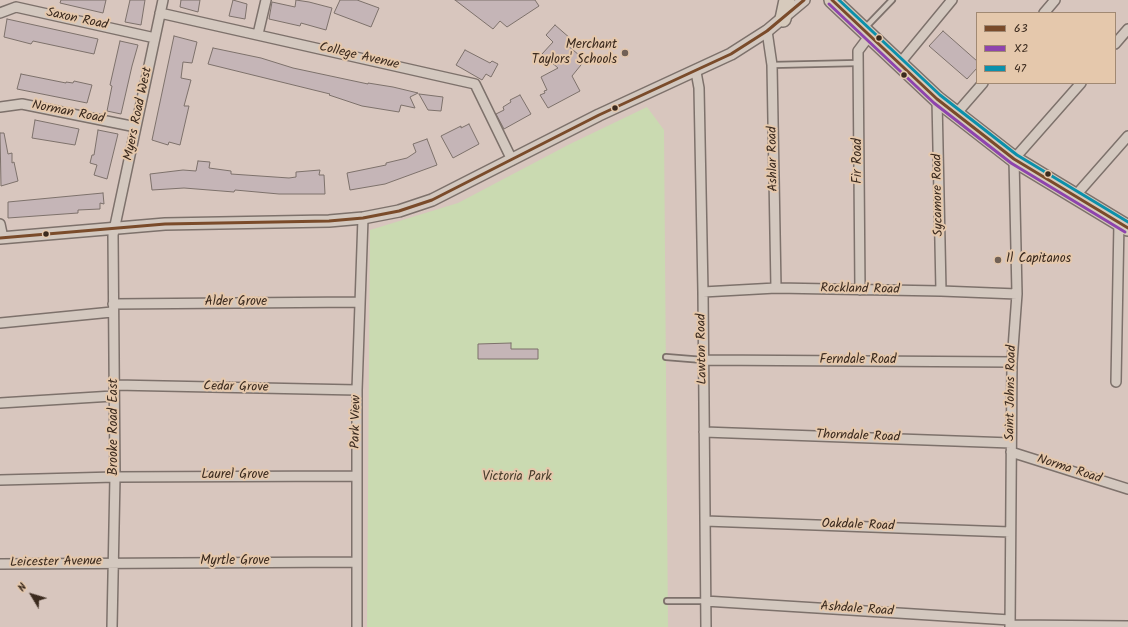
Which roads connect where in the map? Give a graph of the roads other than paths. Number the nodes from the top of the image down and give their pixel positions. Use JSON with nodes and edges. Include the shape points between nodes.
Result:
{"nodes":[{"id":1,"x":163,"y":0,"type":"edge"},
{"id":2,"x":266,"y":0,"type":"edge"},
{"id":3,"x":787,"y":0,"type":"edge"},
{"id":4,"x":804,"y":0,"type":"edge"},
{"id":5,"x":832,"y":0,"type":"edge"},
{"id":6,"x":892,"y":0,"type":"edge"},
{"id":7,"x":952,"y":0,"type":"edge"},
{"id":8,"x":1056,"y":0,"type":"edge"},
{"id":9,"x":1045,"y":12,"type":"edge"},
{"id":10,"x":0,"y":13,"type":"edge"},
{"id":11,"x":160,"y":13,"type":"junction"},
{"id":12,"x":783,"y":19,"type":"junction"},
{"id":13,"x":1128,"y":29,"type":"edge"},
{"id":14,"x":768,"y":31,"type":"junction"},
{"id":15,"x":867,"y":32,"type":"junction"},
{"id":16,"x":258,"y":34,"type":"junction"},
{"id":17,"x":155,"y":38,"type":"junction"},
{"id":18,"x":1116,"y":43,"type":"edge"},
{"id":19,"x":858,"y":63,"type":"junction"},
{"id":20,"x":900,"y":63,"type":"junction"},
{"id":21,"x":772,"y":65,"type":"junction"},
{"id":22,"x":696,"y":72,"type":"junction"},
{"id":23,"x":982,"y":84,"type":"edge"},
{"id":24,"x":1080,"y":84,"type":"edge"},
{"id":25,"x":937,"y":99,"type":"junction"},
{"id":26,"x":0,"y":108,"type":"edge"},
{"id":27,"x":956,"y":114,"type":"junction"},
{"id":28,"x":136,"y":127,"type":"junction"},
{"id":29,"x":1128,"y":136,"type":"edge"},
{"id":30,"x":1014,"y":159,"type":"junction"},
{"id":31,"x":512,"y":160,"type":"junction"},
{"id":32,"x":1076,"y":195,"type":"junction"},
{"id":33,"x":363,"y":218,"type":"junction"},
{"id":34,"x":0,"y":224,"type":"edge"},
{"id":35,"x":1124,"y":225,"type":"edge"},
{"id":36,"x":115,"y":228,"type":"junction"},
{"id":37,"x":2,"y":238,"type":"edge"},
{"id":38,"x":776,"y":288,"type":"junction"},
{"id":39,"x":860,"y":290,"type":"junction"},
{"id":40,"x":941,"y":291,"type":"junction"},
{"id":41,"x":703,"y":292,"type":"junction"},
{"id":42,"x":1017,"y":294,"type":"junction"},
{"id":43,"x":359,"y":302,"type":"junction"},
{"id":44,"x":112,"y":308,"type":"junction"},
{"id":45,"x":0,"y":323,"type":"edge"},
{"id":46,"x":666,"y":357,"type":"dead end"},
{"id":47,"x":704,"y":360,"type":"junction"},
{"id":48,"x":1012,"y":362,"type":"junction"},
{"id":49,"x":1116,"y":382,"type":"dead end"},
{"id":50,"x":115,"y":385,"type":"junction"},
{"id":51,"x":357,"y":390,"type":"junction"},
{"id":52,"x":113,"y":396,"type":"junction"},
{"id":53,"x":0,"y":403,"type":"edge"},
{"id":54,"x":704,"y":432,"type":"junction"},
{"id":55,"x":1011,"y":447,"type":"junction"},
{"id":56,"x":356,"y":476,"type":"junction"},
{"id":57,"x":115,"y":477,"type":"junction"},
{"id":58,"x":0,"y":480,"type":"edge"},
{"id":59,"x":1128,"y":489,"type":"edge"},
{"id":60,"x":705,"y":521,"type":"junction"},
{"id":61,"x":1010,"y":532,"type":"junction"},
{"id":62,"x":113,"y":562,"type":"junction"},
{"id":63,"x":356,"y":562,"type":"junction"},
{"id":64,"x":0,"y":564,"type":"edge"},
{"id":65,"x":668,"y":601,"type":"dead end"},
{"id":66,"x":705,"y":601,"type":"junction"},
{"id":67,"x":1010,"y":624,"type":"edge"},
{"id":68,"x":1128,"y":626,"type":"edge"},
{"id":69,"x":112,"y":627,"type":"edge"},
{"id":70,"x":357,"y":627,"type":"edge"},
{"id":71,"x":706,"y":627,"type":"edge"}],
"edges":[{"from":1,"to":11,"type":"street","name":"Myers Road West"},
{"from":2,"to":16,"type":"street"},
{"from":3,"to":12,"type":"highway"},
{"from":4,"to":12,"type":"street"},
{"from":5,"to":15,"type":"highway"},
{"from":6,"to":15,"type":"lane"},
{"from":7,"to":20,"type":"street"},
{"from":8,"to":9,"type":"street"},
{"from":10,"to":17,"type":"street","name":"Saxon Road","via":[[16,7]]},
{"from":11,"to":16,"type":"street","name":"College Avenue"},
{"from":11,"to":17,"type":"street","name":"Myers Road West"},
{"from":12,"to":14,"type":"street"},
{"from":13,"to":18,"type":"street"},
{"from":14,"to":21,"type":"street","name":"Ashlar Road"},
{"from":14,"to":22,"type":"street"},
{"from":15,"to":19,"type":"street","name":"Fir Road","via":[[858,51]]},
{"from":15,"to":20,"type":"highway"},
{"from":16,"to":31,"type":"street","name":"College Avenue","via":[[475,84]]},
{"from":17,"to":28,"type":"street","name":"Myers Road West"},
{"from":19,"to":21,"type":"lane"},
{"from":19,"to":39,"type":"street","name":"Fir Road"},
{"from":20,"to":25,"type":"highway"},
{"from":21,"to":38,"type":"street","name":"Ashlar Road"},
{"from":22,"to":31,"type":"street","via":[[599,115]]},
{"from":22,"to":41,"type":"street","name":"Lawton Road","via":[[699,88]]},
{"from":23,"to":27,"type":"street"},
{"from":24,"to":30,"type":"street"},
{"from":25,"to":27,"type":"highway"},
{"from":25,"to":40,"type":"street","name":"Sycamore Road"},
{"from":26,"to":28,"type":"street","name":"Norman Road","via":[[22,104]]},
{"from":27,"to":30,"type":"highway"},
{"from":28,"to":36,"type":"street","name":"Myers Road West"},
{"from":29,"to":32,"type":"street"},
{"from":30,"to":32,"type":"highway"},
{"from":30,"to":42,"type":"street","name":"Saint Johns Road"},
{"from":31,"to":33,"type":"street","via":[[432,200]]},
{"from":32,"to":35,"type":"highway"},
{"from":33,"to":36,"type":"street"},
{"from":33,"to":43,"type":"street","name":"Park View"},
{"from":34,"to":37,"type":"street"},
{"from":35,"to":49,"type":"street"},
{"from":36,"to":37,"type":"street"},
{"from":36,"to":44,"type":"street","name":"Brooke Road East"},
{"from":38,"to":39,"type":"street","name":"Rockland Road"},
{"from":38,"to":41,"type":"street","name":"Rockland Road"},
{"from":39,"to":40,"type":"street","name":"Rockland Road"},
{"from":40,"to":42,"type":"street","name":"Rockland Road"},
{"from":41,"to":47,"type":"street","name":"Lawton Road"},
{"from":42,"to":48,"type":"street","name":"Saint Johns Road"},
{"from":43,"to":44,"type":"street","name":"Alder Grove"},
{"from":43,"to":51,"type":"street","name":"Park View"},
{"from":44,"to":45,"type":"street","name":"Alder Grove"},
{"from":44,"to":50,"type":"street","name":"Brooke Road East"},
{"from":46,"to":47,"type":"lane"},
{"from":47,"to":48,"type":"street","name":"Ferndale Road"},
{"from":47,"to":54,"type":"street","name":"Lawton Road"},
{"from":48,"to":55,"type":"street","name":"Saint Johns Road"},
{"from":50,"to":51,"type":"street","name":"Cedar Grove"},
{"from":50,"to":52,"type":"street","name":"Brooke Road East"},
{"from":51,"to":56,"type":"street","name":"Park View"},
{"from":52,"to":53,"type":"street"},
{"from":52,"to":57,"type":"street","name":"Brooke Road East"},
{"from":54,"to":55,"type":"street","name":"Thorndale Road"},
{"from":54,"to":60,"type":"street","name":"Lawton Road"},
{"from":55,"to":59,"type":"street","name":"Norma Road"},
{"from":55,"to":61,"type":"street","name":"Saint Johns Road"},
{"from":56,"to":57,"type":"street","name":"Laurel Grove"},
{"from":56,"to":63,"type":"street","name":"Park View"},
{"from":57,"to":58,"type":"street","name":"Laurel Grove"},
{"from":57,"to":62,"type":"street","name":"Brooke Road East"},
{"from":60,"to":61,"type":"street","name":"Oakdale Road"},
{"from":60,"to":66,"type":"street","name":"Lawton Road"},
{"from":61,"to":67,"type":"street","name":"Saint Johns Road"},
{"from":62,"to":63,"type":"street","name":"Myrtle Grove"},
{"from":62,"to":64,"type":"street","name":"Leicester Avenue"},
{"from":62,"to":69,"type":"street","name":"Brooke Road East"},
{"from":63,"to":70,"type":"street","name":"Park View"},
{"from":65,"to":66,"type":"lane"},
{"from":66,"to":67,"type":"street","name":"Ashdale Road"},
{"from":66,"to":71,"type":"street","name":"Lawton Road"},
{"from":67,"to":68,"type":"street","name":"Ashdale Road"}]}
